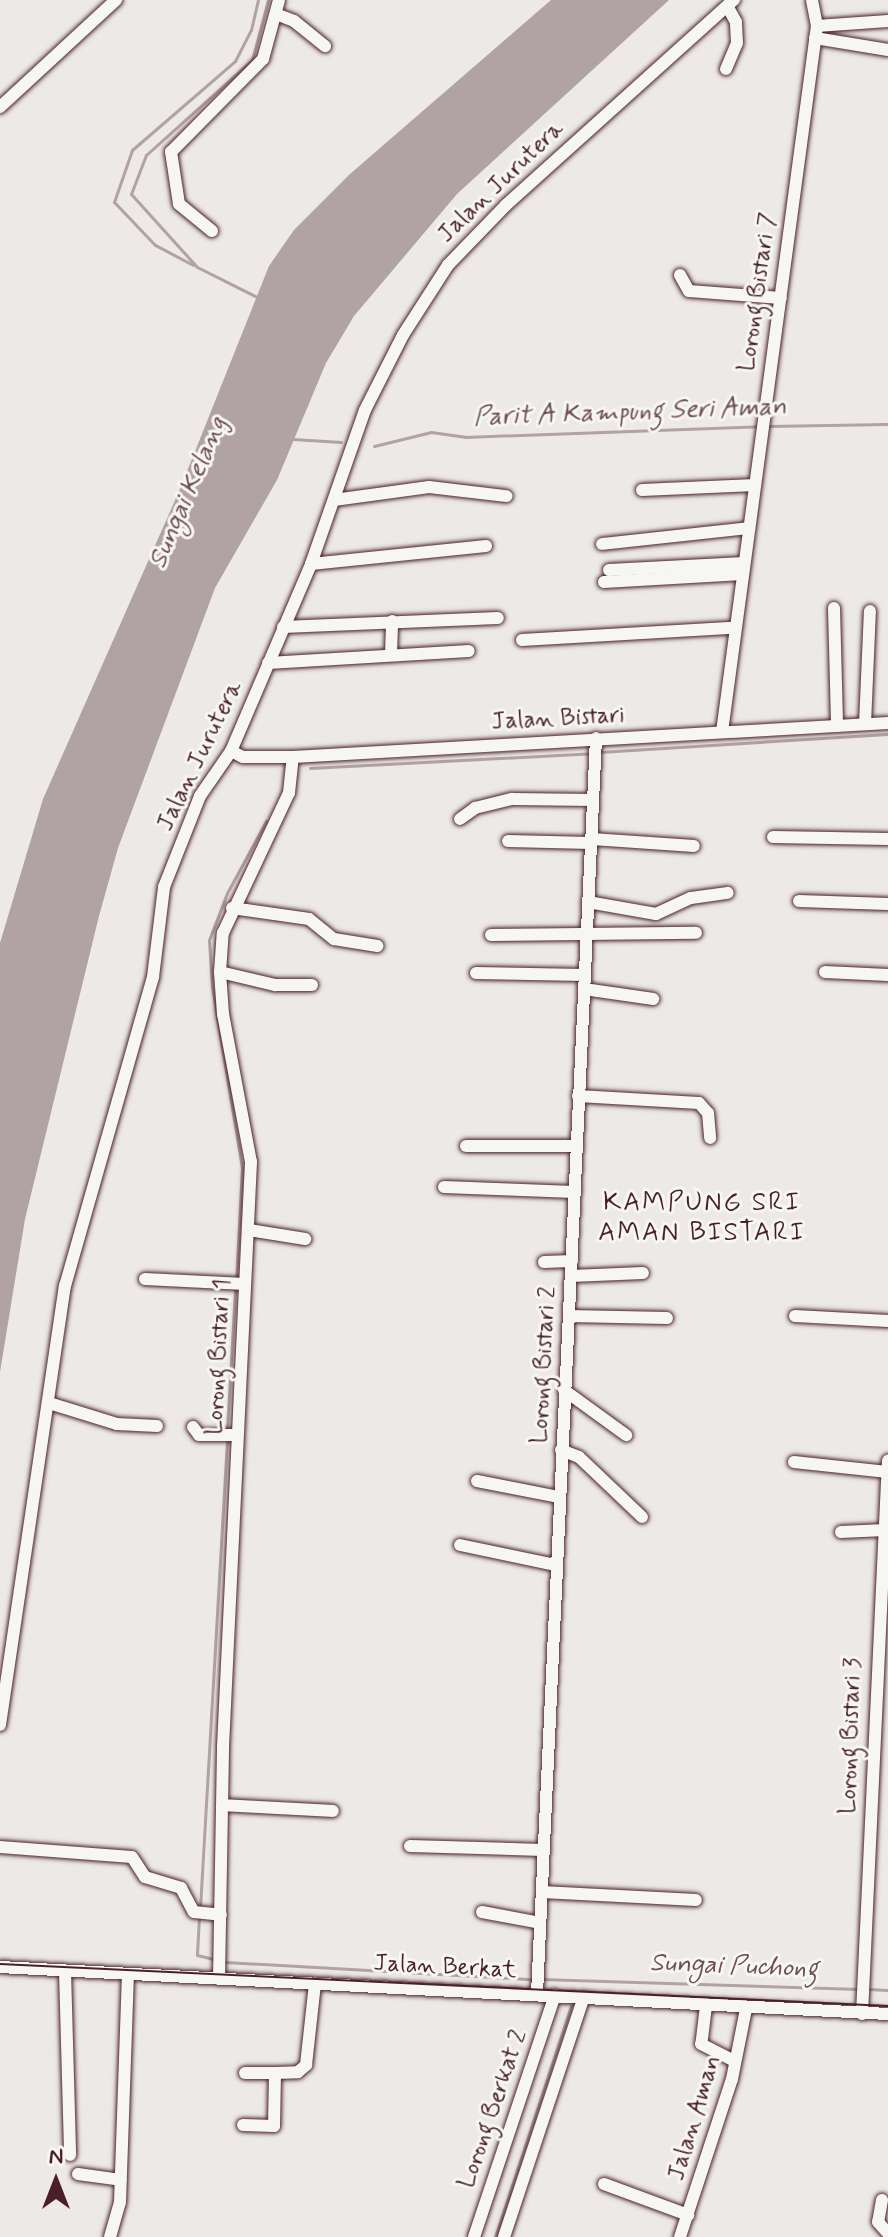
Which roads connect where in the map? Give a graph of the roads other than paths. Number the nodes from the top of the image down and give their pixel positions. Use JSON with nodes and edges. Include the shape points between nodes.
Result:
{"nodes":[{"id":1,"x":116,"y":0,"type":"edge"},
{"id":2,"x":279,"y":0,"type":"edge"},
{"id":3,"x":812,"y":0,"type":"edge"},
{"id":4,"x":730,"y":3,"type":"edge"},
{"id":5,"x":276,"y":14,"type":"junction"},
{"id":6,"x":888,"y":21,"type":"edge"},
{"id":7,"x":816,"y":32,"type":"junction"},
{"id":8,"x":325,"y":46,"type":"dead end"},
{"id":9,"x":888,"y":50,"type":"edge"},
{"id":10,"x":726,"y":69,"type":"dead end"},
{"id":11,"x":0,"y":107,"type":"edge"},
{"id":12,"x":212,"y":231,"type":"dead end"},
{"id":13,"x":680,"y":275,"type":"dead end"},
{"id":14,"x":781,"y":298,"type":"junction"},
{"id":15,"x":755,"y":485,"type":"junction"},
{"id":16,"x":642,"y":490,"type":"dead end"},
{"id":17,"x":506,"y":496,"type":"dead end"},
{"id":18,"x":334,"y":500,"type":"junction"},
{"id":19,"x":749,"y":528,"type":"junction"},
{"id":20,"x":602,"y":544,"type":"dead end"},
{"id":21,"x":486,"y":546,"type":"dead end"},
{"id":22,"x":311,"y":564,"type":"junction"},
{"id":23,"x":743,"y":568,"type":"junction"},
{"id":24,"x":606,"y":576,"type":"dead end"},
{"id":25,"x":834,"y":608,"type":"dead end"},
{"id":26,"x":870,"y":611,"type":"dead end"},
{"id":27,"x":498,"y":618,"type":"dead end"},
{"id":28,"x":392,"y":621,"type":"junction"},
{"id":29,"x":283,"y":627,"type":"junction"},
{"id":30,"x":733,"y":628,"type":"junction"},
{"id":31,"x":522,"y":640,"type":"dead end"},
{"id":32,"x":469,"y":651,"type":"dead end"},
{"id":33,"x":391,"y":654,"type":"junction"},
{"id":34,"x":268,"y":663,"type":"junction"},
{"id":35,"x":888,"y":723,"type":"edge"},
{"id":36,"x":865,"y":724,"type":"junction"},
{"id":37,"x":837,"y":726,"type":"junction"},
{"id":38,"x":722,"y":732,"type":"junction"},
{"id":39,"x":595,"y":747,"type":"junction"},
{"id":40,"x":231,"y":751,"type":"junction"},
{"id":41,"x":293,"y":757,"type":"junction"},
{"id":42,"x":593,"y":800,"type":"junction"},
{"id":43,"x":460,"y":819,"type":"dead end"},
{"id":44,"x":773,"y":837,"type":"dead end"},
{"id":45,"x":888,"y":839,"type":"edge"},
{"id":46,"x":508,"y":841,"type":"dead end"},
{"id":47,"x":591,"y":841,"type":"junction"},
{"id":48,"x":694,"y":846,"type":"dead end"},
{"id":49,"x":728,"y":893,"type":"dead end"},
{"id":50,"x":799,"y":901,"type":"dead end"},
{"id":51,"x":588,"y":902,"type":"junction"},
{"id":52,"x":888,"y":904,"type":"edge"},
{"id":53,"x":232,"y":908,"type":"junction"},
{"id":54,"x":696,"y":933,"type":"dead end"},
{"id":55,"x":587,"y":934,"type":"junction"},
{"id":56,"x":491,"y":935,"type":"dead end"},
{"id":57,"x":377,"y":946,"type":"dead end"},
{"id":58,"x":220,"y":972,"type":"junction"},
{"id":59,"x":825,"y":972,"type":"dead end"},
{"id":60,"x":476,"y":973,"type":"dead end"},
{"id":61,"x":585,"y":975,"type":"junction"},
{"id":62,"x":888,"y":975,"type":"edge"},
{"id":63,"x":312,"y":985,"type":"dead end"},
{"id":64,"x":584,"y":989,"type":"junction"},
{"id":65,"x":653,"y":999,"type":"dead end"},
{"id":66,"x":578,"y":1096,"type":"junction"},
{"id":67,"x":710,"y":1138,"type":"dead end"},
{"id":68,"x":466,"y":1146,"type":"dead end"},
{"id":69,"x":576,"y":1146,"type":"junction"},
{"id":70,"x":444,"y":1187,"type":"dead end"},
{"id":71,"x":574,"y":1192,"type":"junction"},
{"id":72,"x":249,"y":1230,"type":"junction"},
{"id":73,"x":305,"y":1239,"type":"dead end"},
{"id":74,"x":572,"y":1261,"type":"junction"},
{"id":75,"x":544,"y":1262,"type":"dead end"},
{"id":76,"x":643,"y":1273,"type":"dead end"},
{"id":77,"x":571,"y":1276,"type":"junction"},
{"id":78,"x":145,"y":1279,"type":"dead end"},
{"id":79,"x":237,"y":1284,"type":"junction"},
{"id":80,"x":569,"y":1316,"type":"junction"},
{"id":81,"x":795,"y":1316,"type":"dead end"},
{"id":82,"x":667,"y":1318,"type":"dead end"},
{"id":83,"x":888,"y":1321,"type":"edge"},
{"id":84,"x":564,"y":1390,"type":"junction"},
{"id":85,"x":49,"y":1403,"type":"junction"},
{"id":86,"x":157,"y":1426,"type":"dead end"},
{"id":87,"x":193,"y":1427,"type":"dead end"},
{"id":88,"x":228,"y":1435,"type":"junction"},
{"id":89,"x":626,"y":1435,"type":"dead end"},
{"id":90,"x":561,"y":1450,"type":"junction"},
{"id":91,"x":888,"y":1461,"type":"edge"},
{"id":92,"x":794,"y":1462,"type":"dead end"},
{"id":93,"x":887,"y":1472,"type":"edge"},
{"id":94,"x":477,"y":1481,"type":"dead end"},
{"id":95,"x":559,"y":1497,"type":"junction"},
{"id":96,"x":887,"y":1499,"type":"edge"},
{"id":97,"x":642,"y":1517,"type":"dead end"},
{"id":98,"x":885,"y":1530,"type":"junction"},
{"id":99,"x":841,"y":1532,"type":"dead end"},
{"id":100,"x":460,"y":1545,"type":"dead end"},
{"id":101,"x":556,"y":1565,"type":"junction"},
{"id":102,"x":885,"y":1587,"type":"edge"},
{"id":103,"x":883,"y":1636,"type":"edge"},
{"id":104,"x":882,"y":1662,"type":"edge"},
{"id":105,"x":0,"y":1725,"type":"edge"},
{"id":106,"x":222,"y":1805,"type":"junction"},
{"id":107,"x":333,"y":1811,"type":"dead end"},
{"id":108,"x":410,"y":1846,"type":"dead end"},
{"id":109,"x":0,"y":1847,"type":"edge"},
{"id":110,"x":543,"y":1850,"type":"junction"},
{"id":111,"x":542,"y":1892,"type":"junction"},
{"id":112,"x":696,"y":1900,"type":"dead end"},
{"id":113,"x":482,"y":1912,"type":"dead end"},
{"id":114,"x":221,"y":1915,"type":"junction"},
{"id":115,"x":540,"y":1923,"type":"junction"},
{"id":116,"x":0,"y":1967,"type":"edge"},
{"id":117,"x":65,"y":1971,"type":"junction"},
{"id":118,"x":128,"y":1974,"type":"junction"},
{"id":119,"x":219,"y":1974,"type":"junction"},
{"id":120,"x":315,"y":1983,"type":"junction"},
{"id":121,"x":537,"y":1990,"type":"junction"},
{"id":122,"x":555,"y":1995,"type":"junction"},
{"id":123,"x":584,"y":1997,"type":"junction"},
{"id":124,"x":706,"y":2006,"type":"junction"},
{"id":125,"x":746,"y":2009,"type":"junction"},
{"id":126,"x":862,"y":2014,"type":"junction"},
{"id":127,"x":888,"y":2014,"type":"edge"},
{"id":128,"x":735,"y":2061,"type":"junction"},
{"id":129,"x":245,"y":2073,"type":"dead end"},
{"id":130,"x":275,"y":2073,"type":"junction"},
{"id":131,"x":243,"y":2125,"type":"dead end"},
{"id":132,"x":70,"y":2155,"type":"dead end"},
{"id":133,"x":78,"y":2174,"type":"dead end"},
{"id":134,"x":121,"y":2180,"type":"junction"},
{"id":135,"x":604,"y":2184,"type":"dead end"},
{"id":136,"x":882,"y":2200,"type":"dead end"},
{"id":137,"x":688,"y":2215,"type":"junction"},
{"id":138,"x":888,"y":2233,"type":"edge"},
{"id":139,"x":110,"y":2237,"type":"edge"},
{"id":140,"x":474,"y":2237,"type":"edge"},
{"id":141,"x":504,"y":2237,"type":"edge"},
{"id":142,"x":680,"y":2237,"type":"edge"}],
"edges":[{"from":1,"to":11,"type":"street"},
{"from":2,"to":5,"type":"street"},
{"from":3,"to":7,"type":"street","name":"Lorong Bistari 7"},
{"from":4,"to":10,"type":"street","via":[[737,43]]},
{"from":4,"to":18,"type":"street","name":"Jalan Jurutera","via":[[534,178],[448,265],[403,335],[365,410]]},
{"from":5,"to":8,"type":"street"},
{"from":5,"to":12,"type":"street","via":[[263,59],[171,152],[179,204]]},
{"from":6,"to":7,"type":"street"},
{"from":7,"to":9,"type":"street"},
{"from":7,"to":14,"type":"street","name":"Lorong Bistari 7"},
{"from":13,"to":14,"type":"street","via":[[689,291]]},
{"from":14,"to":15,"type":"street","name":"Lorong Bistari 7"},
{"from":15,"to":16,"type":"street"},
{"from":15,"to":19,"type":"street","name":"Lorong Bistari 7"},
{"from":17,"to":18,"type":"street","via":[[429,487]]},
{"from":18,"to":22,"type":"street","name":"Jalan Jurutera"},
{"from":19,"to":20,"type":"street"},
{"from":19,"to":23,"type":"street","name":"Lorong Bistari 7"},
{"from":21,"to":22,"type":"street"},
{"from":22,"to":29,"type":"street","name":"Jalan Jurutera"},
{"from":23,"to":24,"type":"street"},
{"from":23,"to":30,"type":"street","name":"Lorong Bistari 7"},
{"from":25,"to":37,"type":"street"},
{"from":26,"to":36,"type":"street"},
{"from":27,"to":28,"type":"street"},
{"from":28,"to":29,"type":"street"},
{"from":28,"to":33,"type":"street"},
{"from":29,"to":34,"type":"street","name":"Jalan Jurutera"},
{"from":30,"to":31,"type":"street"},
{"from":30,"to":38,"type":"street","name":"Lorong Bistari 7"},
{"from":32,"to":33,"type":"street"},
{"from":33,"to":34,"type":"street"},
{"from":34,"to":40,"type":"street","name":"Jalan Jurutera"},
{"from":35,"to":36,"type":"street","name":"Jalan Bistari"},
{"from":36,"to":37,"type":"street","name":"Jalan Bistari"},
{"from":37,"to":38,"type":"street","name":"Jalan Bistari"},
{"from":38,"to":39,"type":"street","name":"Jalan Bistari"},
{"from":39,"to":41,"type":"street","name":"Jalan Bistari"},
{"from":39,"to":42,"type":"street","name":"Lorong Bistari 2"},
{"from":40,"to":41,"type":"street","name":"Jalan Bistari","via":[[243,757]]},
{"from":40,"to":85,"type":"street","name":"Jalan Jurutera","via":[[200,796],[164,887],[153,977],[65,1286]]},
{"from":41,"to":53,"type":"street","name":"Lorong Bistari 1","via":[[289,793]]},
{"from":42,"to":43,"type":"street","via":[[512,799],[475,808]]},
{"from":42,"to":47,"type":"street","name":"Lorong Bistari 2"},
{"from":44,"to":45,"type":"street"},
{"from":46,"to":47,"type":"street"},
{"from":47,"to":48,"type":"street"},
{"from":47,"to":51,"type":"street","name":"Lorong Bistari 2"},
{"from":49,"to":51,"type":"street","via":[[691,898],[656,914]]},
{"from":50,"to":52,"type":"street"},
{"from":51,"to":55,"type":"street","name":"Lorong Bistari 2"},
{"from":53,"to":57,"type":"street","via":[[309,919],[334,939]]},
{"from":53,"to":58,"type":"street","name":"Lorong Bistari 1","via":[[223,933]]},
{"from":54,"to":55,"type":"street"},
{"from":55,"to":56,"type":"street"},
{"from":55,"to":61,"type":"street","name":"Lorong Bistari 2"},
{"from":58,"to":63,"type":"street","via":[[275,985]]},
{"from":58,"to":72,"type":"street","name":"Lorong Bistari 1","via":[[251,1162]]},
{"from":59,"to":62,"type":"street"},
{"from":60,"to":61,"type":"street"},
{"from":61,"to":64,"type":"street","name":"Lorong Bistari 2"},
{"from":64,"to":65,"type":"street","via":[[630,1000]]},
{"from":64,"to":66,"type":"street","name":"Lorong Bistari 2"},
{"from":66,"to":67,"type":"street","via":[[699,1103],[708,1113]]},
{"from":66,"to":69,"type":"street","name":"Lorong Bistari 2"},
{"from":68,"to":69,"type":"street"},
{"from":69,"to":71,"type":"street","name":"Lorong Bistari 2"},
{"from":70,"to":71,"type":"street"},
{"from":71,"to":74,"type":"street","name":"Lorong Bistari 2"},
{"from":72,"to":73,"type":"street"},
{"from":72,"to":79,"type":"street","name":"Lorong Bistari 1"},
{"from":74,"to":75,"type":"street"},
{"from":74,"to":77,"type":"street","name":"Lorong Bistari 2"},
{"from":76,"to":77,"type":"street"},
{"from":77,"to":80,"type":"street","name":"Lorong Bistari 2"},
{"from":78,"to":79,"type":"street"},
{"from":79,"to":88,"type":"street","name":"Lorong Bistari 1"},
{"from":80,"to":82,"type":"street"},
{"from":80,"to":84,"type":"street","name":"Lorong Bistari 2"},
{"from":81,"to":83,"type":"street"},
{"from":84,"to":89,"type":"street"},
{"from":84,"to":90,"type":"street","name":"Lorong Bistari 2"},
{"from":85,"to":86,"type":"street","via":[[117,1424]]},
{"from":85,"to":105,"type":"street","name":"Jalan Jurutera"},
{"from":87,"to":88,"type":"street","via":[[199,1435]]},
{"from":88,"to":106,"type":"street","name":"Lorong Bistari 1"},
{"from":90,"to":95,"type":"street","name":"Lorong Bistari 2"},
{"from":90,"to":97,"type":"street","via":[[579,1457]]},
{"from":91,"to":93,"type":"street","name":"Lorong Bistari 3"},
{"from":92,"to":93,"type":"street"},
{"from":93,"to":96,"type":"street","name":"Lorong Bistari 3"},
{"from":94,"to":95,"type":"street"},
{"from":95,"to":101,"type":"street","name":"Lorong Bistari 2"},
{"from":96,"to":98,"type":"street","name":"Lorong Bistari 3"},
{"from":98,"to":99,"type":"street"},
{"from":98,"to":102,"type":"street","name":"Lorong Bistari 3"},
{"from":100,"to":101,"type":"street"},
{"from":101,"to":110,"type":"street","name":"Lorong Bistari 2"},
{"from":102,"to":103,"type":"street","name":"Lorong Bistari 3"},
{"from":103,"to":104,"type":"street","name":"Lorong Bistari 3"},
{"from":104,"to":126,"type":"street","name":"Lorong Bistari 3"},
{"from":106,"to":107,"type":"street"},
{"from":106,"to":114,"type":"street","name":"Lorong Bistari 1"},
{"from":108,"to":110,"type":"street"},
{"from":109,"to":114,"type":"street","via":[[132,1857],[145,1877],[181,1888],[200,1913]]},
{"from":110,"to":111,"type":"street","name":"Lorong Bistari 2"},
{"from":111,"to":112,"type":"street"},
{"from":111,"to":115,"type":"street","name":"Lorong Bistari 2"},
{"from":113,"to":115,"type":"street"},
{"from":114,"to":119,"type":"street","name":"Lorong Bistari 1"},
{"from":115,"to":121,"type":"street","name":"Lorong Bistari 2"},
{"from":116,"to":117,"type":"street","name":"Jalan Berkat"},
{"from":117,"to":118,"type":"street","name":"Jalan Berkat"},
{"from":117,"to":132,"type":"street"},
{"from":118,"to":119,"type":"street","name":"Jalan Berkat"},
{"from":118,"to":134,"type":"street"},
{"from":119,"to":120,"type":"street","name":"Jalan Berkat"},
{"from":120,"to":121,"type":"street","name":"Jalan Berkat"},
{"from":120,"to":130,"type":"street","via":[[306,2065],[298,2072]]},
{"from":121,"to":122,"type":"street","name":"Jalan Berkat"},
{"from":122,"to":123,"type":"street","name":"Jalan Berkat"},
{"from":122,"to":140,"type":"street","name":"Lorong Berkat 2"},
{"from":123,"to":124,"type":"street","name":"Jalan Berkat"},
{"from":123,"to":141,"type":"street"},
{"from":124,"to":125,"type":"street","name":"Jalan Berkat"},
{"from":124,"to":128,"type":"street","via":[[701,2044]]},
{"from":125,"to":126,"type":"street","name":"Jalan Berkat"},
{"from":125,"to":128,"type":"street","name":"Jalan Aman"},
{"from":126,"to":127,"type":"street","name":"Jalan Berkat"},
{"from":128,"to":137,"type":"street","name":"Jalan Aman"},
{"from":129,"to":130,"type":"street"},
{"from":130,"to":131,"type":"street","via":[[274,2126]]},
{"from":133,"to":134,"type":"street"},
{"from":134,"to":139,"type":"street"},
{"from":135,"to":137,"type":"street"},
{"from":136,"to":138,"type":"street","via":[[878,2222]]},
{"from":137,"to":142,"type":"street","name":"Jalan Aman"}]}
